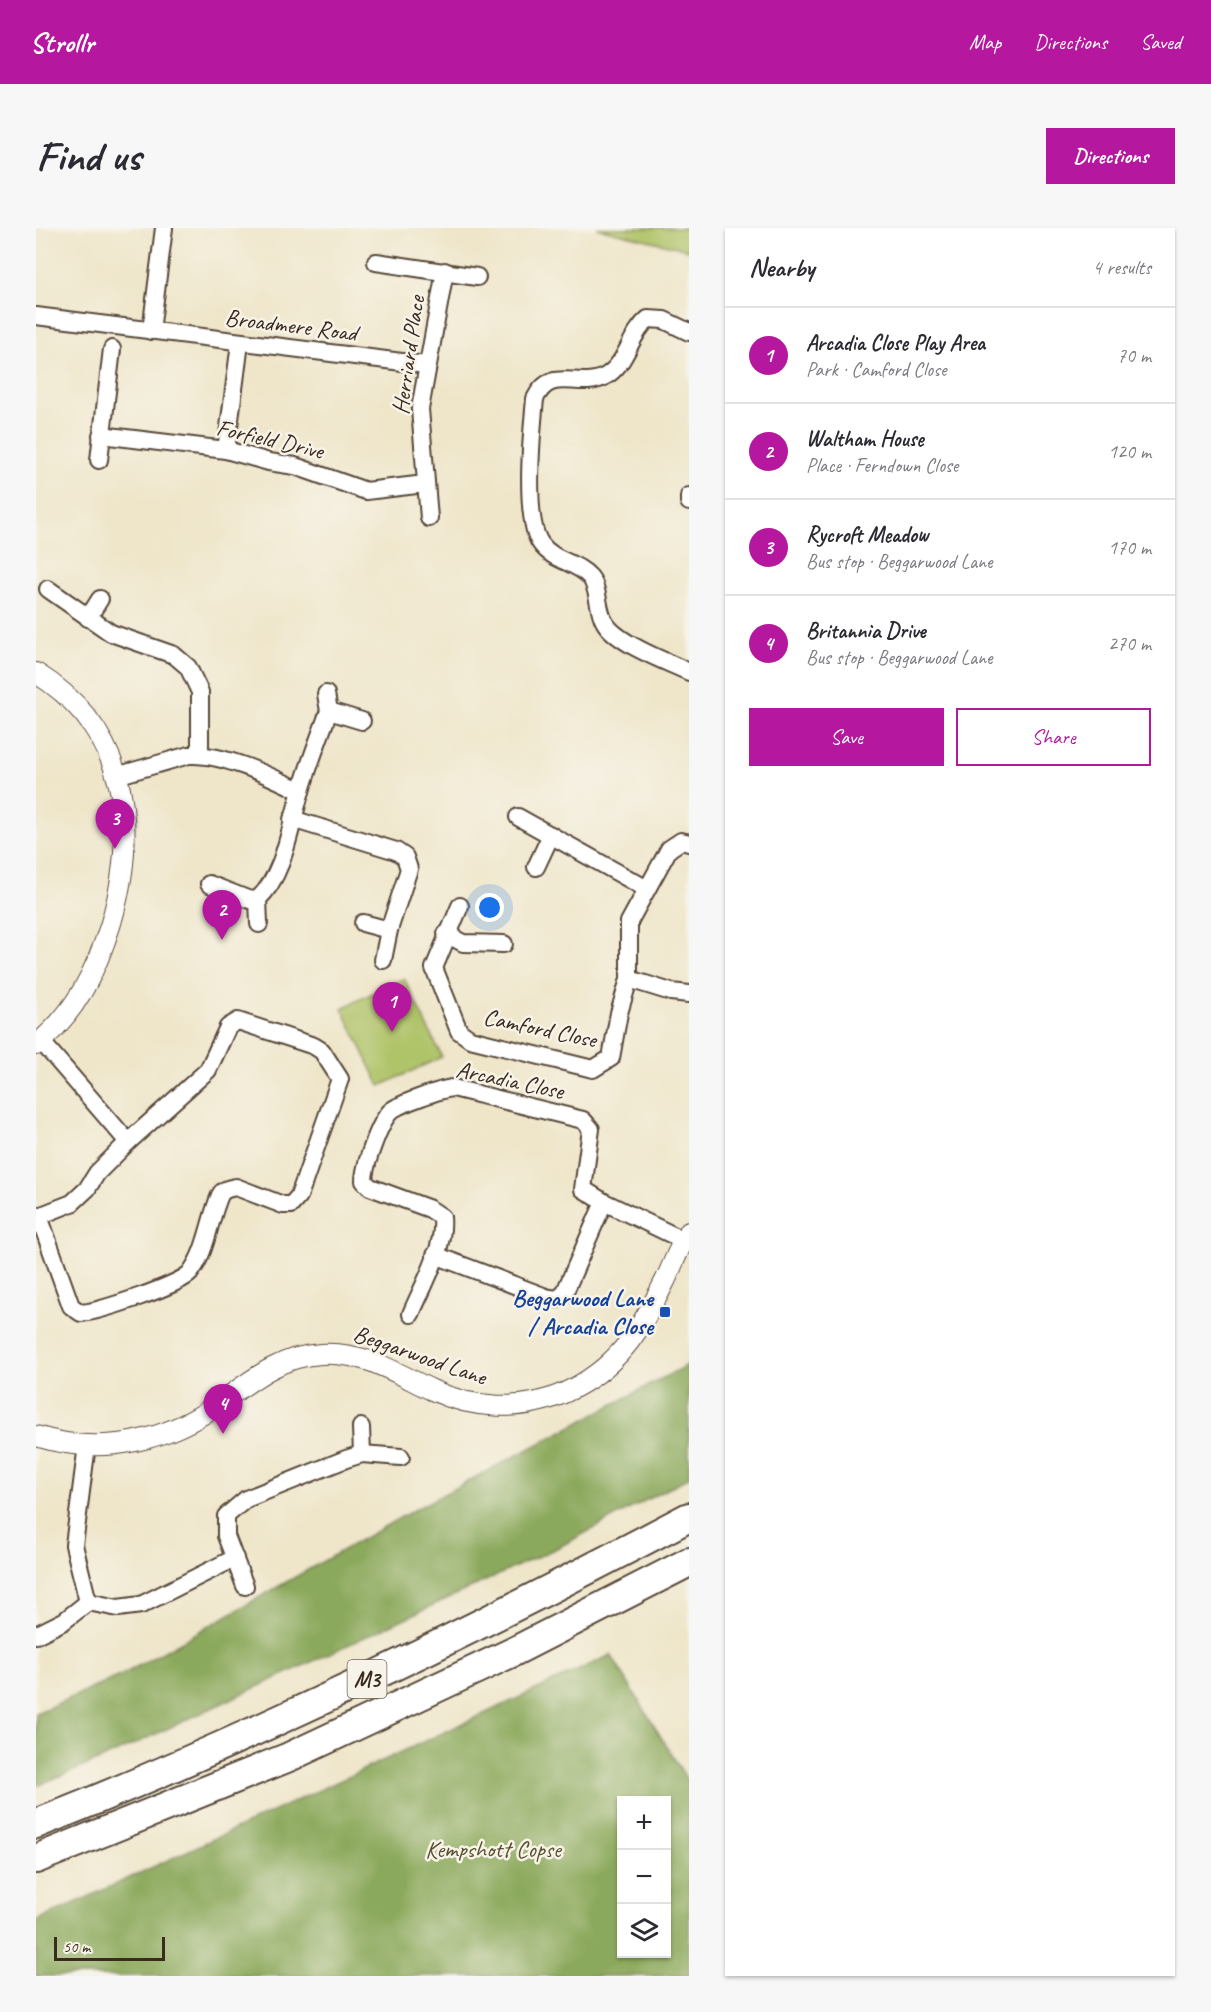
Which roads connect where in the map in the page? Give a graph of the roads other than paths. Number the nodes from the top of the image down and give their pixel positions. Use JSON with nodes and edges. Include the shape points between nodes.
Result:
{"nodes":[{"id":1,"x":164,"y":228,"type":"edge"},
{"id":2,"x":376,"y":262,"type":"dead end"},
{"id":3,"x":445,"y":271,"type":"junction"},
{"id":4,"x":477,"y":277,"type":"dead end"},
{"id":5,"x":36,"y":316,"type":"edge"},
{"id":6,"x":151,"y":331,"type":"junction"},
{"id":7,"x":689,"y":332,"type":"edge"},
{"id":8,"x":240,"y":343,"type":"junction"},
{"id":9,"x":112,"y":349,"type":"dead end"},
{"id":10,"x":426,"y":366,"type":"junction"},
{"id":11,"x":101,"y":435,"type":"junction"},
{"id":12,"x":226,"y":450,"type":"junction"},
{"id":13,"x":99,"y":460,"type":"dead end"},
{"id":14,"x":425,"y":484,"type":"junction"},
{"id":15,"x":689,"y":496,"type":"edge"},
{"id":16,"x":689,"y":502,"type":"edge"},
{"id":17,"x":429,"y":518,"type":"dead end"},
{"id":18,"x":48,"y":589,"type":"dead end"},
{"id":19,"x":100,"y":599,"type":"dead end"},
{"id":20,"x":88,"y":618,"type":"junction"},
{"id":21,"x":689,"y":672,"type":"edge"},
{"id":22,"x":36,"y":673,"type":"edge"},
{"id":23,"x":326,"y":694,"type":"dead end"},
{"id":24,"x":329,"y":711,"type":"junction"},
{"id":25,"x":362,"y":722,"type":"dead end"},
{"id":26,"x":200,"y":755,"type":"junction"},
{"id":27,"x":116,"y":776,"type":"junction"},
{"id":28,"x":301,"y":790,"type":"junction"},
{"id":29,"x":518,"y":817,"type":"dead end"},
{"id":30,"x":292,"y":819,"type":"junction"},
{"id":31,"x":550,"y":835,"type":"junction"},
{"id":32,"x":689,"y":843,"type":"edge"},
{"id":33,"x":536,"y":867,"type":"dead end"},
{"id":34,"x":209,"y":884,"type":"dead end"},
{"id":35,"x":647,"y":889,"type":"junction"},
{"id":36,"x":258,"y":899,"type":"junction"},
{"id":37,"x":460,"y":906,"type":"dead end"},
{"id":38,"x":363,"y":923,"type":"dead end"},
{"id":39,"x":259,"y":924,"type":"dead end"},
{"id":40,"x":389,"y":930,"type":"junction"},
{"id":41,"x":446,"y":934,"type":"junction"},
{"id":42,"x":504,"y":944,"type":"dead end"},
{"id":43,"x":383,"y":960,"type":"dead end"},
{"id":44,"x":629,"y":979,"type":"junction"},
{"id":45,"x":689,"y":994,"type":"edge"},
{"id":46,"x":38,"y":1043,"type":"edge"},
{"id":47,"x":128,"y":1142,"type":"junction"},
{"id":48,"x":604,"y":1202,"type":"junction"},
{"id":49,"x":686,"y":1236,"type":"edge"},
{"id":50,"x":435,"y":1255,"type":"junction"},
{"id":51,"x":411,"y":1314,"type":"dead end"},
{"id":52,"x":361,"y":1427,"type":"dead end"},
{"id":53,"x":36,"y":1436,"type":"edge"},
{"id":54,"x":87,"y":1445,"type":"junction"},
{"id":55,"x":362,"y":1454,"type":"junction"},
{"id":56,"x":401,"y":1457,"type":"dead end"},
{"id":57,"x":689,"y":1517,"type":"edge"},
{"id":58,"x":235,"y":1558,"type":"junction"},
{"id":59,"x":689,"y":1562,"type":"edge"},
{"id":60,"x":245,"y":1586,"type":"dead end"},
{"id":61,"x":88,"y":1602,"type":"junction"},
{"id":62,"x":36,"y":1635,"type":"edge"},
{"id":63,"x":36,"y":1824,"type":"edge"},
{"id":64,"x":36,"y":1859,"type":"edge"}],
"edges":[{"from":1,"to":6,"type":"street"},
{"from":2,"to":3,"type":"street","name":"Herriard Place"},
{"from":3,"to":4,"type":"street","name":"Herriard Place"},
{"from":3,"to":10,"type":"street","name":"Herriard Place"},
{"from":5,"to":6,"type":"street","name":"Broadmere Road"},
{"from":6,"to":8,"type":"street","name":"Broadmere Road"},
{"from":7,"to":21,"type":"street","via":[[664,320],[648,319],[638,327],[617,367],[607,375],[596,380],[551,380],[541,386],[535,399],[531,495],[534,529],[540,544],[592,579],[604,621],[617,636]]},
{"from":8,"to":10,"type":"street","name":"Broadmere Road"},
{"from":8,"to":12,"type":"street"},
{"from":9,"to":11,"type":"street"},
{"from":10,"to":14,"type":"street","name":"Herriard Place","via":[[420,410]]},
{"from":11,"to":12,"type":"street","name":"Forfield Drive"},
{"from":11,"to":13,"type":"street"},
{"from":12,"to":14,"type":"street","name":"Forfield Drive","via":[[295,466],[366,491]]},
{"from":14,"to":17,"type":"street","name":"Herriard Place"},
{"from":15,"to":16,"type":"street"},
{"from":18,"to":20,"type":"street"},
{"from":19,"to":20,"type":"street"},
{"from":20,"to":26,"type":"street","via":[[111,633],[174,655],[188,667],[200,692]]},
{"from":22,"to":27,"type":"street","via":[[83,714],[104,745]]},
{"from":23,"to":24,"type":"street"},
{"from":24,"to":25,"type":"street"},
{"from":24,"to":28,"type":"street"},
{"from":26,"to":27,"type":"street"},
{"from":26,"to":28,"type":"street","via":[[263,772]]},
{"from":27,"to":46,"type":"street","via":[[126,820],[126,849],[113,915],[86,987],[69,1014]]},
{"from":28,"to":30,"type":"street"},
{"from":29,"to":31,"type":"street"},
{"from":30,"to":36,"type":"street","via":[[279,865]]},
{"from":30,"to":40,"type":"street","via":[[405,857],[409,869]]},
{"from":31,"to":33,"type":"street"},
{"from":31,"to":35,"type":"street"},
{"from":32,"to":35,"type":"street","name":"Camford Close","via":[[674,843]]},
{"from":34,"to":36,"type":"street","via":[[250,900]]},
{"from":35,"to":44,"type":"street","name":"Camford Close","via":[[629,922]]},
{"from":36,"to":39,"type":"street"},
{"from":37,"to":41,"type":"street","name":"Camford Close"},
{"from":38,"to":40,"type":"street"},
{"from":40,"to":43,"type":"street"},
{"from":41,"to":42,"type":"street","via":[[463,943]]},
{"from":41,"to":44,"type":"street","name":"Camford Close","via":[[434,968],[459,1031],[470,1039],[593,1069],[611,1058]]},
{"from":44,"to":45,"type":"street"},
{"from":46,"to":47,"type":"street"},
{"from":47,"to":47,"type":"street","via":[[208,1070],[228,1027],[238,1021],[314,1046],[322,1051],[339,1079],[296,1202],[283,1205],[236,1187],[228,1188],[221,1194],[206,1241],[189,1275],[154,1291],[81,1313],[71,1306],[39,1216],[72,1203]]},
{"from":48,"to":49,"type":"street","name":"Arcadia Close"},
{"from":48,"to":50,"type":"street","via":[[570,1283],[557,1299]]},
{"from":48,"to":50,"type":"street","name":"Arcadia Close","via":[[583,1189],[591,1130],[583,1120],[453,1088],[439,1089],[391,1111],[364,1173],[364,1181],[370,1187],[442,1217],[442,1234]]},
{"from":49,"to":54,"type":"street","name":"Beggarwood Lane","via":[[642,1324],[621,1353],[590,1379],[546,1400],[479,1405],[448,1397],[366,1359],[321,1354],[297,1357],[272,1367],[179,1429],[134,1442]]},
{"from":50,"to":51,"type":"street","name":"Arcadia Close"},
{"from":52,"to":55,"type":"street"},
{"from":53,"to":54,"type":"street","name":"Beggarwood Lane"},
{"from":54,"to":61,"type":"street","via":[[74,1545]]},
{"from":55,"to":56,"type":"street"},
{"from":55,"to":58,"type":"street","via":[[246,1499],[235,1508],[226,1516],[225,1525]]},
{"from":57,"to":63,"type":"highway","number":"M3","via":[[415,1658],[123,1790]]},
{"from":58,"to":60,"type":"street"},
{"from":58,"to":61,"type":"street","via":[[141,1605],[118,1608]]},
{"from":59,"to":64,"type":"highway","number":"M3","via":[[511,1653],[289,1757]]},
{"from":61,"to":62,"type":"street","via":[[64,1621]]}]}
